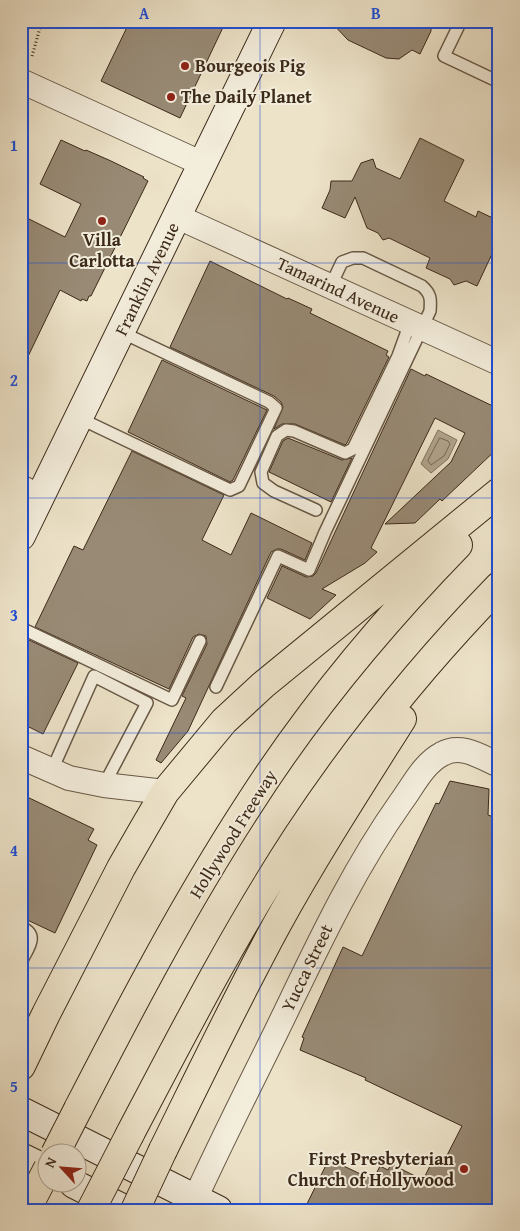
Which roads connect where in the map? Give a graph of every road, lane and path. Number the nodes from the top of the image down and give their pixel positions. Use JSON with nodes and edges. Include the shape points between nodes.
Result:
{"nodes":[{"id":1,"x":44,"y":21,"type":"edge"},
{"id":2,"x":272,"y":21,"type":"edge"},
{"id":3,"x":461,"y":21,"type":"edge"},
{"id":4,"x":32,"y":56,"type":"dead end"},
{"id":5,"x":21,"y":81,"type":"edge"},
{"id":6,"x":499,"y":82,"type":"edge"},
{"id":7,"x":203,"y":164,"type":"junction"},
{"id":8,"x":178,"y":217,"type":"junction"},
{"id":9,"x":330,"y":287,"type":"junction"},
{"id":10,"x":416,"y":326,"type":"junction"},
{"id":11,"x":121,"y":332,"type":"junction"},
{"id":12,"x":499,"y":363,"type":"edge"},
{"id":13,"x":79,"y":418,"type":"junction"},
{"id":14,"x":31,"y":492,"type":"edge"},
{"id":15,"x":499,"y":492,"type":"edge"},
{"id":16,"x":499,"y":502,"type":"edge"},
{"id":17,"x":316,"y":510,"type":"dead end"},
{"id":18,"x":21,"y":536,"type":"edge"},
{"id":19,"x":499,"y":586,"type":"edge"},
{"id":20,"x":460,"y":626,"type":"junction"},
{"id":21,"x":21,"y":628,"type":"edge"},
{"id":22,"x":200,"y":641,"type":"dead end"},
{"id":23,"x":216,"y":688,"type":"dead end"},
{"id":24,"x":21,"y":757,"type":"edge"},
{"id":25,"x":499,"y":765,"type":"edge"},
{"id":26,"x":52,"y":770,"type":"junction"},
{"id":27,"x":104,"y":785,"type":"junction"},
{"id":28,"x":165,"y":792,"type":"junction"},
{"id":29,"x":21,"y":927,"type":"edge"},
{"id":30,"x":21,"y":962,"type":"edge"},
{"id":31,"x":21,"y":1066,"type":"edge"},
{"id":32,"x":21,"y":1111,"type":"edge"},
{"id":33,"x":60,"y":1144,"type":"edge"},
{"id":34,"x":21,"y":1157,"type":"edge"},
{"id":35,"x":38,"y":1165,"type":"edge"},
{"id":36,"x":38,"y":1188,"type":"edge"},
{"id":37,"x":88,"y":1191,"type":"edge"},
{"id":38,"x":28,"y":1206,"type":"edge"},
{"id":39,"x":201,"y":1206,"type":"edge"},
{"id":40,"x":91,"y":1210,"type":"edge"},
{"id":41,"x":126,"y":1210,"type":"edge"},
{"id":42,"x":135,"y":1210,"type":"edge"}],
"edges":[{"from":1,"to":4,"type":"path"},
{"from":2,"to":7,"type":"main road","name":"Franklin Avenue"},
{"from":3,"to":6,"type":"lane","via":[[444,56]]},
{"from":5,"to":7,"type":"street"},
{"from":7,"to":8,"type":"main road","name":"Franklin Avenue"},
{"from":8,"to":9,"type":"street","name":"Tamarind Avenue"},
{"from":8,"to":11,"type":"main road","name":"Franklin Avenue"},
{"from":9,"to":10,"type":"street","name":"Tamarind Avenue"},
{"from":9,"to":10,"type":"lane","via":[[342,262],[363,258],[422,286],[428,292],[430,311]]},
{"from":10,"to":12,"type":"street","name":"Tamarind Avenue"},
{"from":10,"to":17,"type":"lane","via":[[353,449],[345,452],[294,431],[286,430],[277,436],[261,472],[263,483]]},
{"from":10,"to":23,"type":"lane","via":[[309,570],[278,556]]},
{"from":11,"to":13,"type":"main road","name":"Franklin Avenue"},
{"from":11,"to":13,"type":"lane","via":[[276,408],[239,486],[230,490]]},
{"from":13,"to":14,"type":"main road","name":"Franklin Avenue"},
{"from":14,"to":18,"type":"main road","name":"Franklin Avenue"},
{"from":15,"to":28,"type":"highway","via":[[263,685],[224,721]]},
{"from":16,"to":33,"type":"highway","name":"Hollywood Freeway","bridge":true,"via":[[417,587],[359,655],[259,789],[183,913]]},
{"from":19,"to":20,"type":"highway"},
{"from":20,"to":40,"type":"highway","bridge":true,"via":[[349,762],[297,837],[206,990]]},
{"from":20,"to":42,"type":"highway","bridge":true,"via":[[276,926]]},
{"from":21,"to":22,"type":"lane","via":[[172,700]]},
{"from":24,"to":26,"type":"street"},
{"from":25,"to":39,"type":"street","name":"Yucca Street","via":[[472,752],[457,749],[444,752],[425,768],[390,818],[328,924]]},
{"from":26,"to":27,"type":"street","via":[[69,778]]},
{"from":26,"to":27,"type":"lane","via":[[94,676],[147,703]]},
{"from":27,"to":28,"type":"street"},
{"from":28,"to":31,"type":"highway","via":[[121,868]]},
{"from":29,"to":30,"type":"lane","via":[[28,930],[31,940]]},
{"from":32,"to":39,"type":"main road"},
{"from":34,"to":35,"type":"main road"},
{"from":36,"to":38,"type":"highway","bridge":true},
{"from":37,"to":41,"type":"main road"}]}
